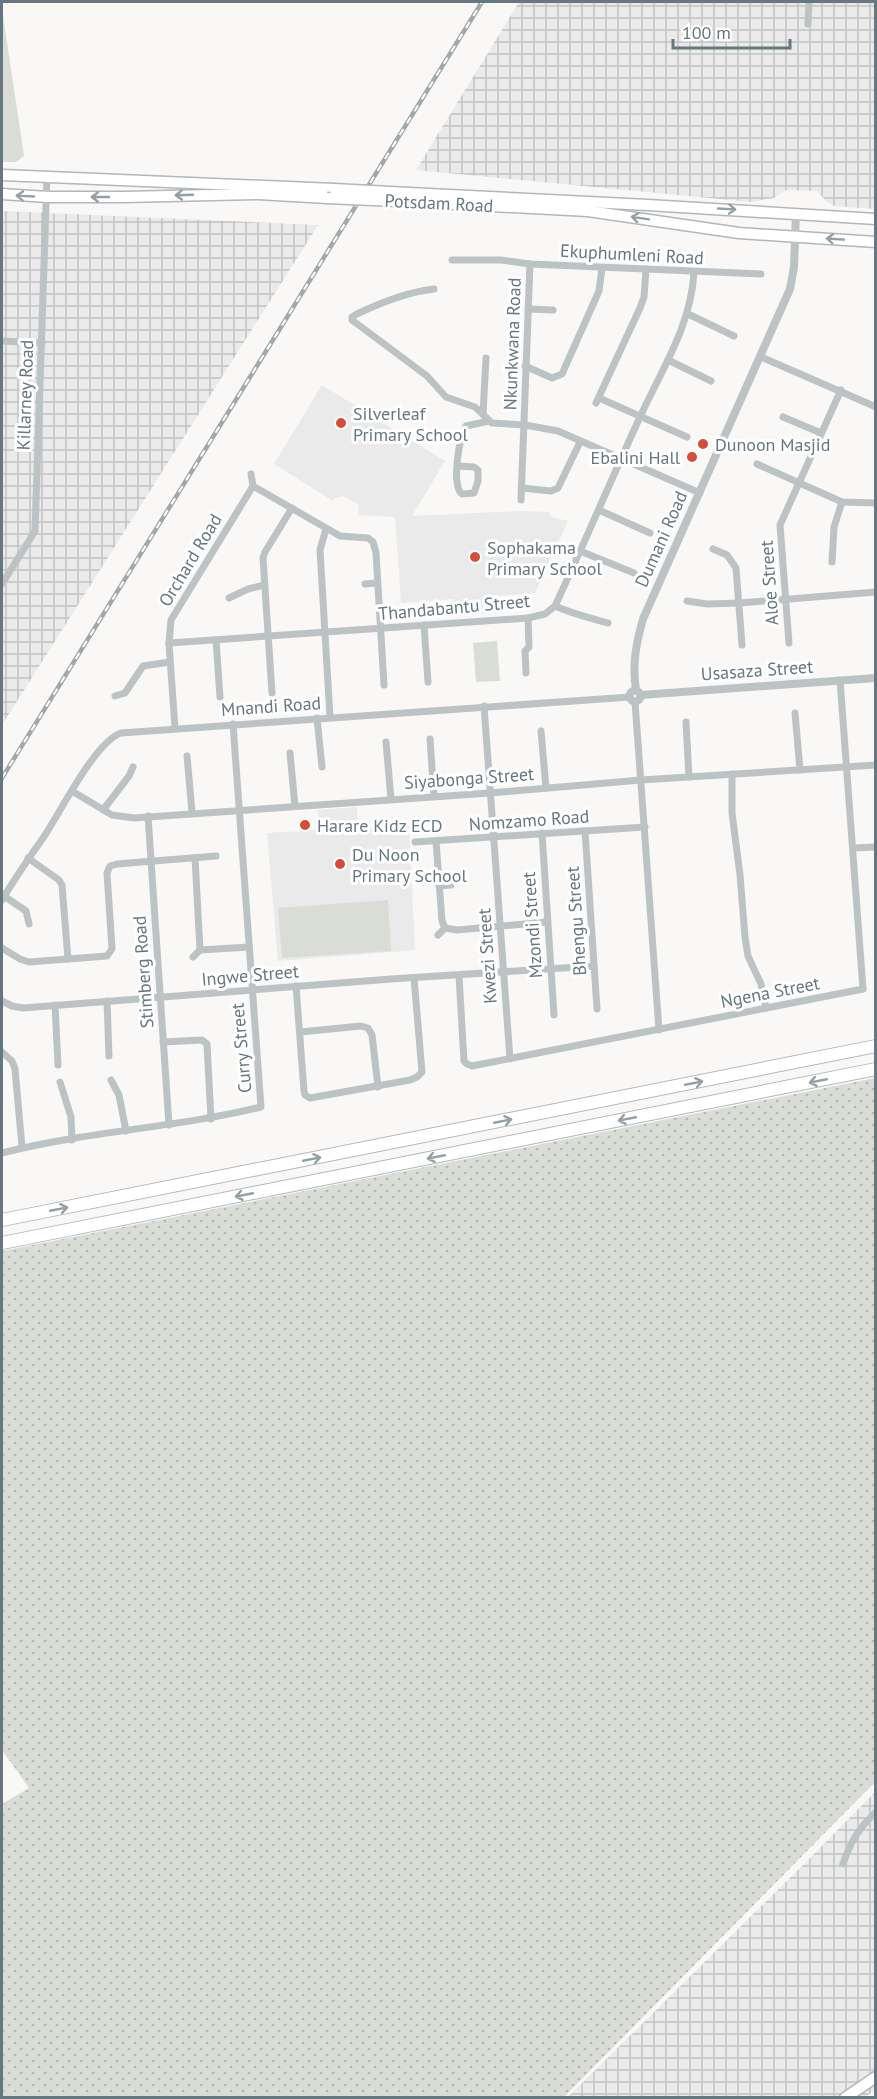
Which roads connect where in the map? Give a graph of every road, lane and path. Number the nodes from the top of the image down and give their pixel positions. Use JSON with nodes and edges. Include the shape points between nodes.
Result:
{"nodes":[{"id":1,"x":809,"y":2,"type":"edge"},
{"id":2,"x":808,"y":24,"type":"dead end"},
{"id":3,"x":2,"y":175,"type":"edge"},
{"id":4,"x":47,"y":177,"type":"junction"},
{"id":5,"x":2,"y":194,"type":"edge"},
{"id":6,"x":330,"y":194,"type":"junction"},
{"id":7,"x":48,"y":197,"type":"junction"},
{"id":8,"x":796,"y":213,"type":"junction"},
{"id":9,"x":876,"y":219,"type":"edge"},
{"id":10,"x":795,"y":237,"type":"junction"},
{"id":11,"x":876,"y":242,"type":"edge"},
{"id":12,"x":452,"y":260,"type":"dead end"},
{"id":13,"x":530,"y":264,"type":"junction"},
{"id":14,"x":602,"y":268,"type":"junction"},
{"id":15,"x":646,"y":269,"type":"junction"},
{"id":16,"x":694,"y":272,"type":"junction"},
{"id":17,"x":761,"y":274,"type":"dead end"},
{"id":18,"x":434,"y":289,"type":"dead end"},
{"id":19,"x":528,"y":309,"type":"junction"},
{"id":20,"x":553,"y":310,"type":"dead end"},
{"id":21,"x":688,"y":314,"type":"junction"},
{"id":22,"x":734,"y":336,"type":"dead end"},
{"id":23,"x":2,"y":340,"type":"edge"},
{"id":24,"x":42,"y":343,"type":"junction"},
{"id":25,"x":761,"y":357,"type":"junction"},
{"id":26,"x":486,"y":358,"type":"dead end"},
{"id":27,"x":668,"y":360,"type":"junction"},
{"id":28,"x":525,"y":366,"type":"junction"},
{"id":29,"x":711,"y":381,"type":"dead end"},
{"id":30,"x":841,"y":390,"type":"junction"},
{"id":31,"x":876,"y":407,"type":"edge"},
{"id":32,"x":483,"y":414,"type":"junction"},
{"id":33,"x":640,"y":417,"type":"junction"},
{"id":34,"x":783,"y":417,"type":"dead end"},
{"id":35,"x":491,"y":423,"type":"junction"},
{"id":36,"x":525,"y":425,"type":"junction"},
{"id":37,"x":821,"y":433,"type":"junction"},
{"id":38,"x":687,"y":437,"type":"dead end"},
{"id":39,"x":580,"y":442,"type":"junction"},
{"id":40,"x":621,"y":459,"type":"junction"},
{"id":41,"x":757,"y":464,"type":"dead end"},
{"id":42,"x":458,"y":466,"type":"junction"},
{"id":43,"x":251,"y":474,"type":"dead end"},
{"id":44,"x":798,"y":482,"type":"junction"},
{"id":45,"x":254,"y":486,"type":"junction"},
{"id":46,"x":522,"y":488,"type":"junction"},
{"id":47,"x":700,"y":493,"type":"junction"},
{"id":48,"x":521,"y":500,"type":"dead end"},
{"id":49,"x":843,"y":502,"type":"junction"},
{"id":50,"x":876,"y":503,"type":"edge"},
{"id":51,"x":292,"y":508,"type":"junction"},
{"id":52,"x":598,"y":510,"type":"junction"},
{"id":53,"x":326,"y":529,"type":"junction"},
{"id":54,"x":650,"y":533,"type":"dead end"},
{"id":55,"x":713,"y":549,"type":"dead end"},
{"id":56,"x":580,"y":550,"type":"junction"},
{"id":57,"x":832,"y":562,"type":"dead end"},
{"id":58,"x":634,"y":573,"type":"dead end"},
{"id":59,"x":376,"y":583,"type":"junction"},
{"id":60,"x":2,"y":584,"type":"edge"},
{"id":61,"x":365,"y":584,"type":"dead end"},
{"id":62,"x":264,"y":585,"type":"junction"},
{"id":63,"x":876,"y":592,"type":"edge"},
{"id":64,"x":229,"y":598,"type":"dead end"},
{"id":65,"x":785,"y":599,"type":"junction"},
{"id":66,"x":687,"y":601,"type":"dead end"},
{"id":67,"x":740,"y":603,"type":"junction"},
{"id":68,"x":555,"y":606,"type":"junction"},
{"id":69,"x":528,"y":618,"type":"junction"},
{"id":70,"x":608,"y":623,"type":"dead end"},
{"id":71,"x":424,"y":625,"type":"junction"},
{"id":72,"x":380,"y":628,"type":"junction"},
{"id":73,"x":325,"y":633,"type":"junction"},
{"id":74,"x":269,"y":637,"type":"junction"},
{"id":75,"x":216,"y":640,"type":"junction"},
{"id":76,"x":169,"y":643,"type":"junction"},
{"id":77,"x":789,"y":644,"type":"dead end"},
{"id":78,"x":742,"y":645,"type":"dead end"},
{"id":79,"x":170,"y":662,"type":"junction"},
{"id":80,"x":526,"y":673,"type":"dead end"},
{"id":81,"x":876,"y":678,"type":"edge"},
{"id":82,"x":840,"y":680,"type":"junction"},
{"id":83,"x":428,"y":682,"type":"dead end"},
{"id":84,"x":384,"y":685,"type":"dead end"},
{"id":85,"x":272,"y":693,"type":"dead end"},
{"id":86,"x":116,"y":696,"type":"dead end"},
{"id":87,"x":635,"y":696,"type":"junction"},
{"id":88,"x":219,"y":697,"type":"dead end"},
{"id":89,"x":484,"y":706,"type":"junction"},
{"id":90,"x":795,"y":713,"type":"dead end"},
{"id":91,"x":330,"y":717,"type":"junction"},
{"id":92,"x":317,"y":718,"type":"junction"},
{"id":93,"x":686,"y":722,"type":"dead end"},
{"id":94,"x":233,"y":724,"type":"junction"},
{"id":95,"x":175,"y":728,"type":"junction"},
{"id":96,"x":541,"y":731,"type":"dead end"},
{"id":97,"x":430,"y":739,"type":"dead end"},
{"id":98,"x":386,"y":742,"type":"dead end"},
{"id":99,"x":290,"y":753,"type":"dead end"},
{"id":100,"x":187,"y":756,"type":"dead end"},
{"id":101,"x":876,"y":765,"type":"edge"},
{"id":102,"x":134,"y":766,"type":"dead end"},
{"id":103,"x":847,"y":766,"type":"junction"},
{"id":104,"x":322,"y":767,"type":"dead end"},
{"id":105,"x":800,"y":770,"type":"junction"},
{"id":106,"x":732,"y":774,"type":"junction"},
{"id":107,"x":689,"y":777,"type":"junction"},
{"id":108,"x":641,"y":780,"type":"junction"},
{"id":109,"x":546,"y":788,"type":"junction"},
{"id":110,"x":72,"y":791,"type":"junction"},
{"id":111,"x":490,"y":793,"type":"junction"},
{"id":112,"x":434,"y":796,"type":"junction"},
{"id":113,"x":391,"y":799,"type":"junction"},
{"id":114,"x":295,"y":806,"type":"junction"},
{"id":115,"x":239,"y":809,"type":"junction"},
{"id":116,"x":103,"y":810,"type":"junction"},
{"id":117,"x":192,"y":813,"type":"junction"},
{"id":118,"x":148,"y":816,"type":"junction"},
{"id":119,"x":645,"y":826,"type":"junction"},
{"id":120,"x":585,"y":831,"type":"junction"},
{"id":121,"x":542,"y":833,"type":"junction"},
{"id":122,"x":493,"y":837,"type":"junction"},
{"id":123,"x":436,"y":841,"type":"junction"},
{"id":124,"x":416,"y":842,"type":"dead end"},
{"id":125,"x":876,"y":846,"type":"edge"},
{"id":126,"x":853,"y":848,"type":"junction"},
{"id":127,"x":216,"y":856,"type":"dead end"},
{"id":128,"x":27,"y":858,"type":"junction"},
{"id":129,"x":195,"y":858,"type":"junction"},
{"id":130,"x":150,"y":862,"type":"junction"},
{"id":131,"x":451,"y":885,"type":"dead end"},
{"id":132,"x":439,"y":886,"type":"junction"},
{"id":133,"x":3,"y":898,"type":"edge"},
{"id":134,"x":547,"y":922,"type":"junction"},
{"id":135,"x":29,"y":924,"type":"dead end"},
{"id":136,"x":499,"y":926,"type":"junction"},
{"id":137,"x":445,"y":928,"type":"junction"},
{"id":138,"x":438,"y":935,"type":"dead end"},
{"id":139,"x":249,"y":946,"type":"junction"},
{"id":140,"x":2,"y":948,"type":"edge"},
{"id":141,"x":200,"y":950,"type":"junction"},
{"id":142,"x":193,"y":957,"type":"dead end"},
{"id":143,"x":68,"y":959,"type":"junction"},
{"id":144,"x":594,"y":966,"type":"junction"},
{"id":145,"x":550,"y":970,"type":"junction"},
{"id":146,"x":503,"y":973,"type":"junction"},
{"id":147,"x":459,"y":976,"type":"junction"},
{"id":148,"x":414,"y":978,"type":"junction"},
{"id":149,"x":296,"y":986,"type":"junction"},
{"id":150,"x":252,"y":990,"type":"junction"},
{"id":151,"x":161,"y":998,"type":"junction"},
{"id":152,"x":2,"y":1001,"type":"edge"},
{"id":153,"x":107,"y":1001,"type":"junction"},
{"id":154,"x":55,"y":1005,"type":"junction"},
{"id":155,"x":766,"y":1008,"type":"junction"},
{"id":156,"x":597,"y":1009,"type":"dead end"},
{"id":157,"x":554,"y":1015,"type":"dead end"},
{"id":158,"x":659,"y":1030,"type":"junction"},
{"id":159,"x":300,"y":1032,"type":"junction"},
{"id":160,"x":163,"y":1042,"type":"junction"},
{"id":161,"x":876,"y":1046,"type":"edge"},
{"id":162,"x":2,"y":1052,"type":"edge"},
{"id":163,"x":109,"y":1056,"type":"dead end"},
{"id":164,"x":510,"y":1059,"type":"junction"},
{"id":165,"x":58,"y":1065,"type":"dead end"},
{"id":166,"x":876,"y":1069,"type":"edge"},
{"id":167,"x":111,"y":1080,"type":"dead end"},
{"id":168,"x":60,"y":1082,"type":"dead end"},
{"id":169,"x":378,"y":1087,"type":"junction"},
{"id":170,"x":212,"y":1119,"type":"junction"},
{"id":171,"x":169,"y":1125,"type":"junction"},
{"id":172,"x":126,"y":1131,"type":"junction"},
{"id":173,"x":72,"y":1140,"type":"junction"},
{"id":174,"x":22,"y":1148,"type":"junction"},
{"id":175,"x":2,"y":1153,"type":"edge"},
{"id":176,"x":2,"y":1220,"type":"edge"},
{"id":177,"x":2,"y":1243,"type":"edge"},
{"id":178,"x":876,"y":1812,"type":"edge"},
{"id":179,"x":843,"y":1864,"type":"dead end"},
{"id":180,"x":876,"y":2077,"type":"edge"},
{"id":181,"x":845,"y":2097,"type":"edge"}],
"edges":[{"from":1,"to":2,"type":"street"},
{"from":3,"to":4,"type":"main road","name":"Potsdam Road"},
{"from":4,"to":6,"type":"main road","name":"Potsdam Road"},
{"from":4,"to":7,"type":"street","name":"Killarney Road"},
{"from":7,"to":5,"type":"main road","name":"Potsdam Road","one_way":true},
{"from":6,"to":7,"type":"main road","name":"Potsdam Road","one_way":true},
{"from":6,"to":8,"type":"main road","name":"Potsdam Road","one_way":true,"bridge":true,"via":[[409,193]]},
{"from":10,"to":6,"type":"main road","name":"Potsdam Road","one_way":true,"bridge":true,"via":[[708,229],[598,212]]},
{"from":7,"to":24,"type":"street","name":"Killarney Road"},
{"from":8,"to":9,"type":"main road","name":"Potsdam Road"},
{"from":8,"to":10,"type":"street","name":"Dumani Road"},
{"from":11,"to":10,"type":"main road","name":"Potsdam Road","one_way":true},
{"from":10,"to":25,"type":"street","name":"Dumani Road","via":[[790,289]]},
{"from":12,"to":13,"type":"street","name":"Ekuphumleni Road"},
{"from":13,"to":14,"type":"street","name":"Ekuphumleni Road"},
{"from":13,"to":19,"type":"street","name":"Nkunkwana Road"},
{"from":14,"to":15,"type":"street","name":"Ekuphumleni Road"},
{"from":14,"to":28,"type":"street","via":[[599,291],[562,374],[552,378]]},
{"from":15,"to":16,"type":"street","name":"Ekuphumleni Road"},
{"from":15,"to":33,"type":"street","via":[[640,308],[598,401]]},
{"from":16,"to":17,"type":"street","name":"Ekuphumleni Road"},
{"from":16,"to":21,"type":"street","name":"Thandabantu Street"},
{"from":18,"to":32,"type":"street","via":[[388,300],[351,320],[427,376],[446,397]]},
{"from":19,"to":20,"type":"street"},
{"from":19,"to":28,"type":"street","name":"Nkunkwana Road"},
{"from":21,"to":22,"type":"street"},
{"from":21,"to":27,"type":"street","name":"Thandabantu Street"},
{"from":23,"to":24,"type":"street"},
{"from":24,"to":60,"type":"street","name":"Killarney Road","via":[[35,531]]},
{"from":25,"to":30,"type":"street"},
{"from":25,"to":47,"type":"street","name":"Dumani Road"},
{"from":26,"to":32,"type":"street"},
{"from":27,"to":29,"type":"street"},
{"from":27,"to":33,"type":"street","name":"Thandabantu Street"},
{"from":28,"to":36,"type":"street","name":"Nkunkwana Road"},
{"from":30,"to":31,"type":"street"},
{"from":30,"to":37,"type":"street","name":"Aloe Street"},
{"from":32,"to":35,"type":"street"},
{"from":33,"to":38,"type":"street"},
{"from":33,"to":40,"type":"street","name":"Thandabantu Street"},
{"from":34,"to":37,"type":"street"},
{"from":35,"to":36,"type":"street"},
{"from":35,"to":42,"type":"street","via":[[465,427]]},
{"from":36,"to":39,"type":"street","via":[[558,431]]},
{"from":36,"to":46,"type":"street","name":"Nkunkwana Road"},
{"from":37,"to":44,"type":"street","name":"Aloe Street"},
{"from":39,"to":40,"type":"street"},
{"from":39,"to":46,"type":"street","via":[[558,488]]},
{"from":40,"to":47,"type":"street"},
{"from":40,"to":52,"type":"street","name":"Thandabantu Street"},
{"from":41,"to":44,"type":"street"},
{"from":42,"to":42,"type":"street","via":[[458,490],[474,494],[477,470]]},
{"from":43,"to":45,"type":"street"},
{"from":44,"to":49,"type":"street"},
{"from":44,"to":65,"type":"street","name":"Aloe Street","via":[[780,525]]},
{"from":45,"to":51,"type":"street"},
{"from":45,"to":76,"type":"street","name":"Orchard Road","via":[[174,615]]},
{"from":46,"to":48,"type":"street","name":"Nkunkwana Road"},
{"from":47,"to":87,"type":"street","name":"Dumani Road","via":[[643,619],[634,657]]},
{"from":49,"to":50,"type":"street"},
{"from":49,"to":57,"type":"street","via":[[833,533]]},
{"from":51,"to":53,"type":"street"},
{"from":51,"to":62,"type":"street","via":[[265,552]]},
{"from":52,"to":54,"type":"street"},
{"from":52,"to":56,"type":"street","name":"Thandabantu Street"},
{"from":53,"to":59,"type":"street","via":[[340,536],[368,538],[373,542]]},
{"from":53,"to":73,"type":"street","via":[[320,550]]},
{"from":55,"to":67,"type":"street","via":[[734,563]]},
{"from":56,"to":58,"type":"street"},
{"from":56,"to":68,"type":"street","name":"Thandabantu Street"},
{"from":59,"to":61,"type":"street"},
{"from":59,"to":72,"type":"street"},
{"from":62,"to":64,"type":"street"},
{"from":62,"to":74,"type":"street"},
{"from":63,"to":65,"type":"street"},
{"from":65,"to":67,"type":"street"},
{"from":65,"to":77,"type":"street","name":"Aloe Street"},
{"from":66,"to":67,"type":"street"},
{"from":67,"to":78,"type":"street"},
{"from":68,"to":69,"type":"street","name":"Thandabantu Street","via":[[545,614]]},
{"from":68,"to":70,"type":"street"},
{"from":69,"to":71,"type":"street","name":"Thandabantu Street"},
{"from":69,"to":80,"type":"street","via":[[530,647],[525,651]]},
{"from":71,"to":72,"type":"street","name":"Thandabantu Street"},
{"from":71,"to":83,"type":"street"},
{"from":72,"to":73,"type":"street","name":"Thandabantu Street"},
{"from":72,"to":84,"type":"street"},
{"from":73,"to":74,"type":"street","name":"Thandabantu Street"},
{"from":73,"to":91,"type":"street"},
{"from":74,"to":75,"type":"street","name":"Thandabantu Street"},
{"from":74,"to":85,"type":"street"},
{"from":75,"to":76,"type":"street","name":"Thandabantu Street"},
{"from":75,"to":88,"type":"street"},
{"from":76,"to":79,"type":"street","name":"Orchard Road"},
{"from":79,"to":86,"type":"street","via":[[143,666],[125,693]]},
{"from":79,"to":95,"type":"street","name":"Orchard Road"},
{"from":81,"to":82,"type":"street","name":"Usasaza Street"},
{"from":82,"to":87,"type":"street","name":"Usasaza Street"},
{"from":82,"to":103,"type":"street","name":"Ngena Street"},
{"from":87,"to":89,"type":"street","name":"Mnandi Road"},
{"from":87,"to":108,"type":"street","name":"Dumani Road"},
{"from":89,"to":91,"type":"street","name":"Mnandi Road"},
{"from":89,"to":111,"type":"street","name":"Kwezi Street"},
{"from":90,"to":105,"type":"street"},
{"from":91,"to":92,"type":"street","name":"Mnandi Road"},
{"from":92,"to":94,"type":"street","name":"Mnandi Road"},
{"from":92,"to":104,"type":"street"},
{"from":93,"to":107,"type":"street"},
{"from":94,"to":95,"type":"street","name":"Mnandi Road"},
{"from":94,"to":115,"type":"street","name":"Curry Street"},
{"from":95,"to":110,"type":"street","name":"Mnandi Road","via":[[116,735],[103,745]]},
{"from":96,"to":109,"type":"street"},
{"from":97,"to":112,"type":"street"},
{"from":98,"to":113,"type":"street"},
{"from":99,"to":114,"type":"street"},
{"from":100,"to":117,"type":"street"},
{"from":101,"to":103,"type":"street","name":"Siyabonga Street"},
{"from":102,"to":116,"type":"street"},
{"from":103,"to":105,"type":"street","name":"Siyabonga Street"},
{"from":103,"to":126,"type":"street","name":"Ngena Street"},
{"from":105,"to":106,"type":"street","name":"Siyabonga Street"},
{"from":106,"to":107,"type":"street","name":"Siyabonga Street"},
{"from":106,"to":155,"type":"street","via":[[732,813],[746,946]]},
{"from":107,"to":108,"type":"street","name":"Siyabonga Street"},
{"from":108,"to":109,"type":"street","name":"Siyabonga Street"},
{"from":108,"to":119,"type":"street","name":"Dumani Road"},
{"from":109,"to":111,"type":"street","name":"Siyabonga Street"},
{"from":110,"to":116,"type":"street","name":"Siyabonga Street"},
{"from":110,"to":128,"type":"street","name":"Mnandi Road"},
{"from":111,"to":112,"type":"street","name":"Siyabonga Street"},
{"from":111,"to":122,"type":"street","name":"Kwezi Street"},
{"from":112,"to":113,"type":"street","name":"Siyabonga Street"},
{"from":113,"to":114,"type":"street","name":"Siyabonga Street"},
{"from":114,"to":115,"type":"street","name":"Siyabonga Street"},
{"from":115,"to":117,"type":"street","name":"Siyabonga Street"},
{"from":115,"to":139,"type":"street","name":"Curry Street"},
{"from":116,"to":118,"type":"street","name":"Siyabonga Street","via":[[123,817]]},
{"from":117,"to":118,"type":"street","name":"Siyabonga Street"},
{"from":118,"to":130,"type":"street","name":"Stimberg Road"},
{"from":119,"to":120,"type":"street","name":"Nomzamo Road"},
{"from":119,"to":158,"type":"street","name":"Dumani Road"},
{"from":120,"to":121,"type":"street","name":"Nomzamo Road"},
{"from":120,"to":144,"type":"street","name":"Bhengu Street"},
{"from":121,"to":122,"type":"street","name":"Nomzamo Road"},
{"from":121,"to":134,"type":"street","name":"Mzondi Street"},
{"from":122,"to":123,"type":"street","name":"Nomzamo Road"},
{"from":122,"to":136,"type":"street","name":"Kwezi Street"},
{"from":123,"to":124,"type":"street","name":"Nomzamo Road"},
{"from":123,"to":132,"type":"street"},
{"from":125,"to":126,"type":"street"},
{"from":126,"to":155,"type":"street","name":"Ngena Street","via":[[863,989]]},
{"from":127,"to":129,"type":"street"},
{"from":128,"to":133,"type":"street","name":"Mnandi Road"},
{"from":128,"to":143,"type":"street","via":[[62,885]]},
{"from":129,"to":130,"type":"street"},
{"from":129,"to":141,"type":"street"},
{"from":130,"to":143,"type":"street","via":[[113,865],[108,869],[112,949],[109,954]]},
{"from":130,"to":151,"type":"street","name":"Stimberg Road"},
{"from":131,"to":132,"type":"street"},
{"from":132,"to":137,"type":"street"},
{"from":133,"to":135,"type":"street","via":[[26,911]]},
{"from":134,"to":136,"type":"street"},
{"from":134,"to":145,"type":"street","name":"Mzondi Street"},
{"from":136,"to":137,"type":"street"},
{"from":136,"to":146,"type":"street","name":"Kwezi Street"},
{"from":137,"to":138,"type":"street"},
{"from":139,"to":141,"type":"street"},
{"from":139,"to":150,"type":"street","name":"Curry Street"},
{"from":140,"to":143,"type":"street","via":[[26,962]]},
{"from":141,"to":142,"type":"street"},
{"from":144,"to":145,"type":"street","name":"Ingwe Street"},
{"from":144,"to":156,"type":"street","name":"Bhengu Street"},
{"from":145,"to":146,"type":"street","name":"Ingwe Street"},
{"from":145,"to":157,"type":"street","name":"Mzondi Street"},
{"from":146,"to":147,"type":"street","name":"Ingwe Street"},
{"from":146,"to":164,"type":"street","name":"Kwezi Street"},
{"from":147,"to":148,"type":"street","name":"Ingwe Street"},
{"from":147,"to":164,"type":"street","name":"Ngena Street","via":[[464,1061],[477,1065]]},
{"from":148,"to":149,"type":"street","name":"Ingwe Street"},
{"from":148,"to":169,"type":"street","via":[[422,1072],[414,1079]]},
{"from":149,"to":150,"type":"street","name":"Ingwe Street"},
{"from":149,"to":159,"type":"street"},
{"from":150,"to":151,"type":"street","name":"Ingwe Street"},
{"from":150,"to":170,"type":"street","name":"Curry Street","via":[[261,1107]]},
{"from":151,"to":153,"type":"street","name":"Ingwe Street"},
{"from":151,"to":160,"type":"street","name":"Stimberg Road"},
{"from":152,"to":154,"type":"street","name":"Ingwe Street","via":[[22,1008]]},
{"from":153,"to":154,"type":"street","name":"Ingwe Street"},
{"from":153,"to":163,"type":"street"},
{"from":154,"to":165,"type":"street"},
{"from":155,"to":158,"type":"street","name":"Ngena Street"},
{"from":158,"to":164,"type":"street","name":"Ngena Street"},
{"from":159,"to":169,"type":"street","via":[[368,1028]]},
{"from":159,"to":169,"type":"street","via":[[307,1098]]},
{"from":160,"to":170,"type":"street","via":[[202,1040],[207,1044]]},
{"from":160,"to":171,"type":"street","name":"Stimberg Road"},
{"from":176,"to":161,"type":"highway","one_way":true},
{"from":162,"to":174,"type":"street","via":[[15,1069]]},
{"from":166,"to":177,"type":"highway","one_way":true},
{"from":167,"to":172,"type":"street","via":[[119,1095]]},
{"from":168,"to":173,"type":"street"},
{"from":170,"to":171,"type":"street","name":"Curry Street"},
{"from":171,"to":172,"type":"street","name":"Curry Street"},
{"from":172,"to":173,"type":"street","name":"Curry Street"},
{"from":173,"to":174,"type":"street","name":"Curry Street"},
{"from":174,"to":175,"type":"street","name":"Curry Street"},
{"from":178,"to":179,"type":"street","via":[[859,1828]]},
{"from":180,"to":181,"type":"main road"}]}
